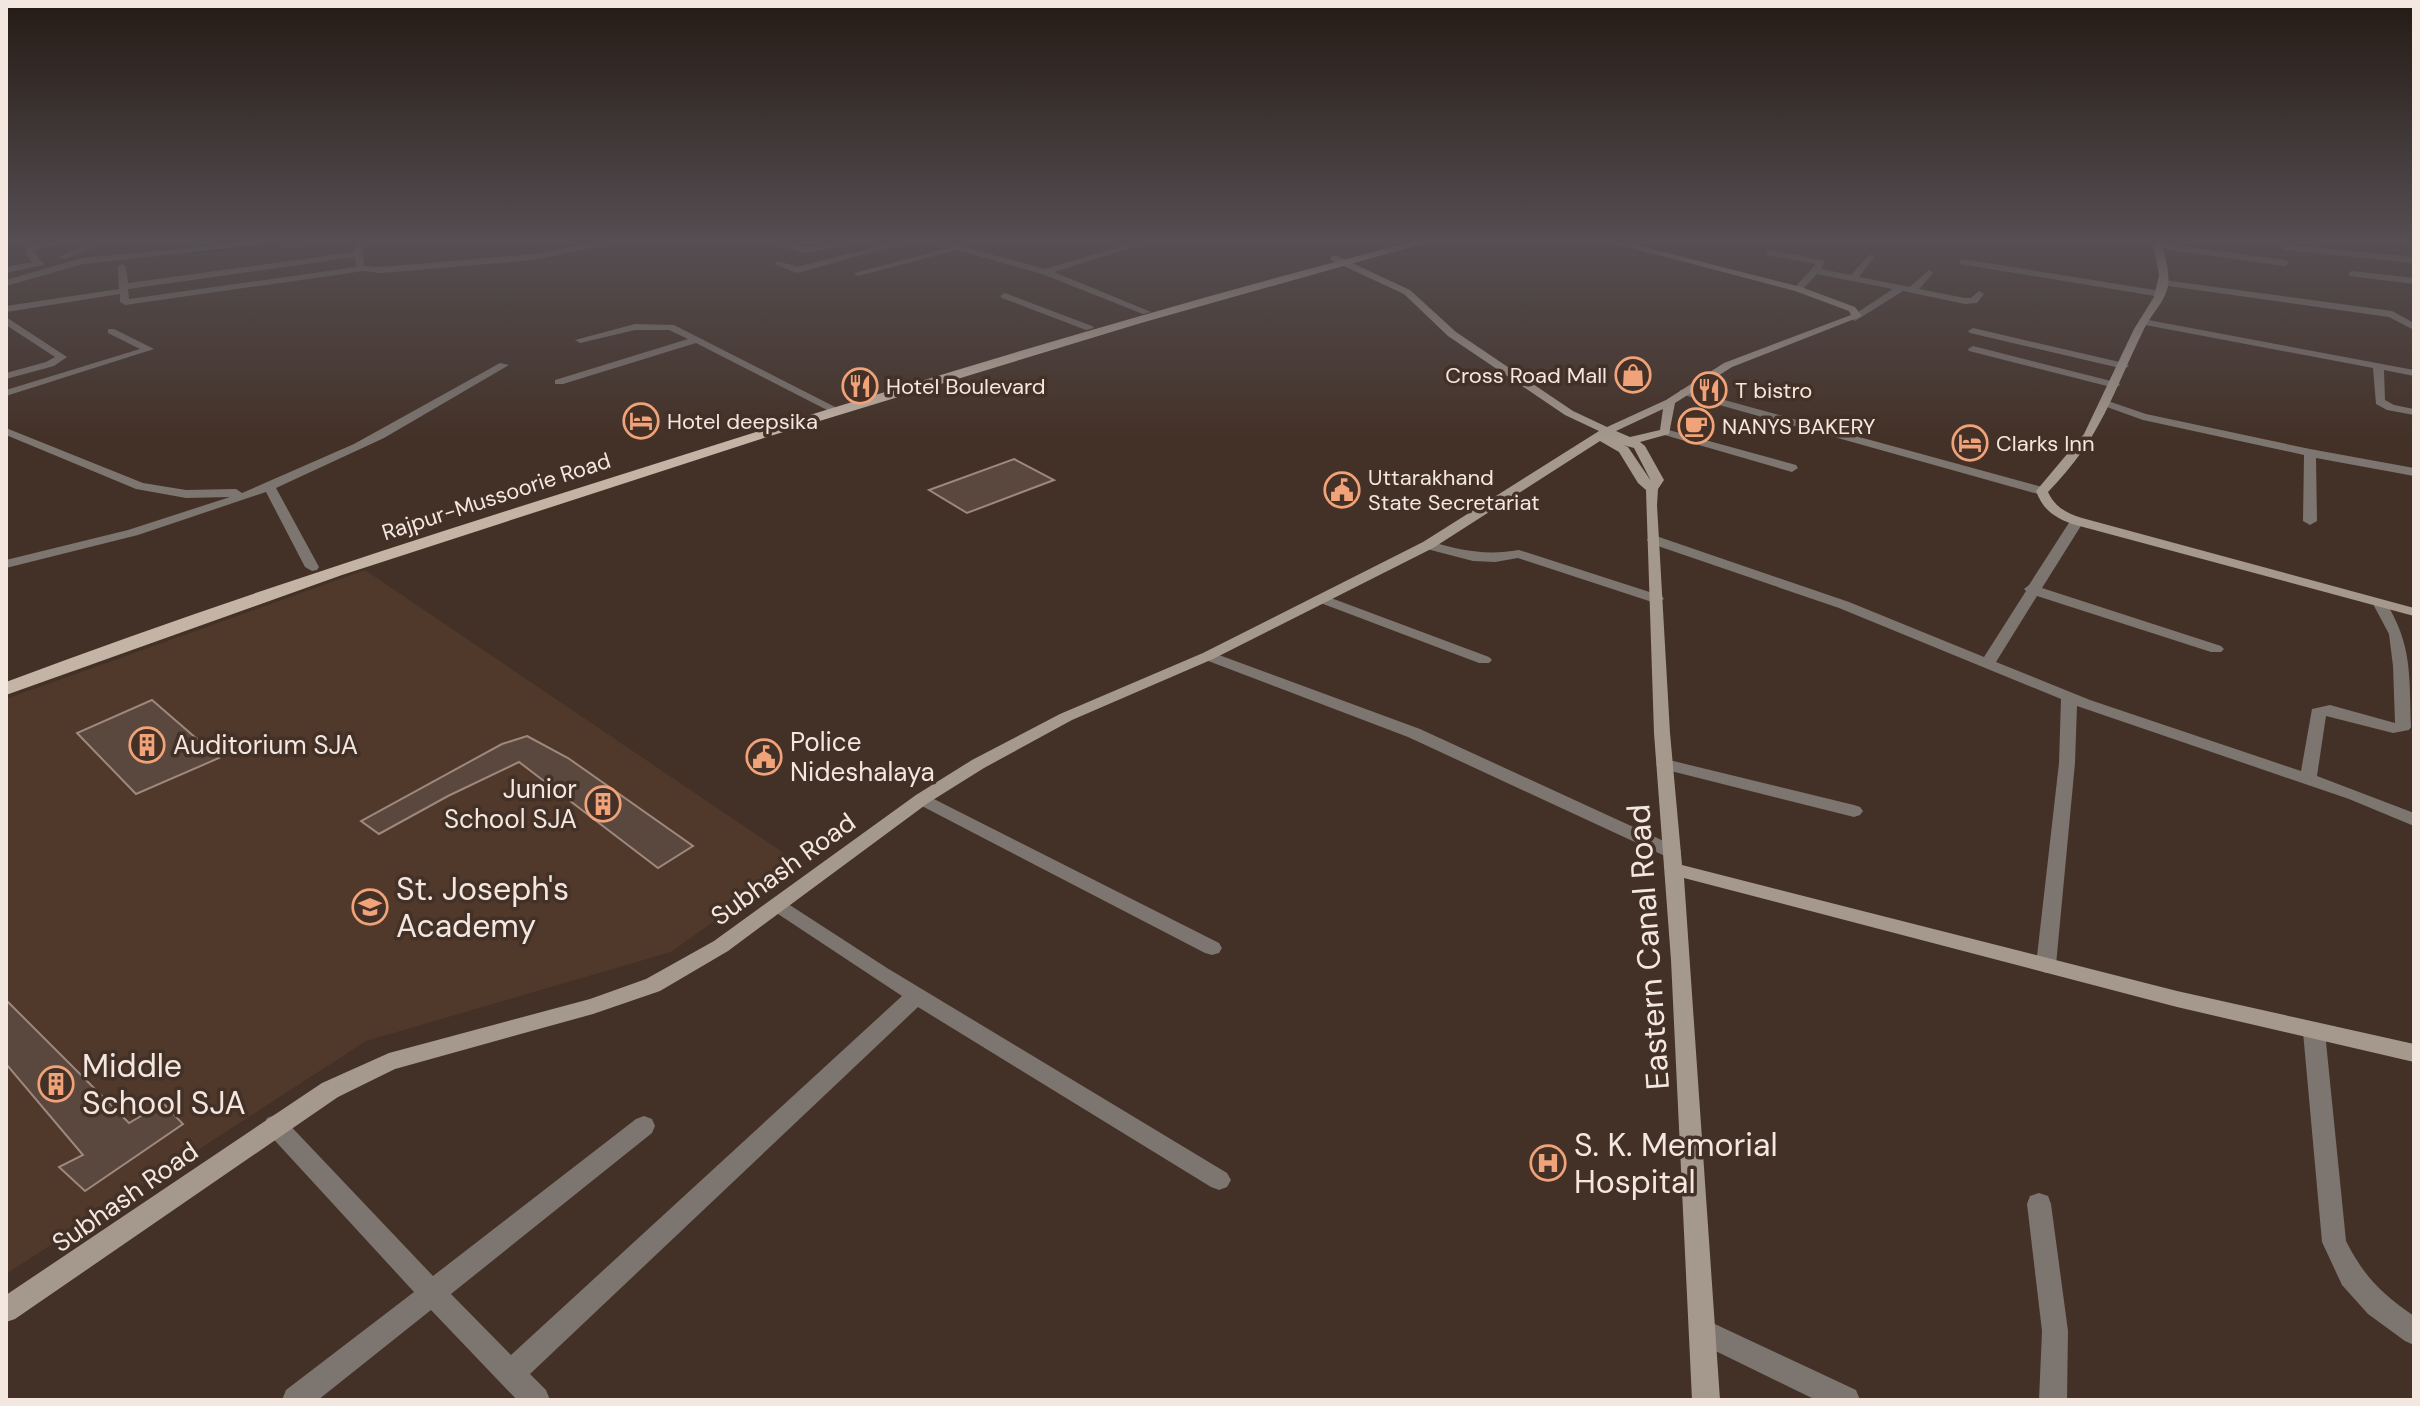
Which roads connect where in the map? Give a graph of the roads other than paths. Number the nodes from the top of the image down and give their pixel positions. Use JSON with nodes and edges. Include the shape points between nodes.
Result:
{"nodes":[{"id":1,"x":1038,"y":309,"type":"edge"},
{"id":2,"x":1137,"y":309,"type":"edge"},
{"id":3,"x":1159,"y":309,"type":"edge"},
{"id":4,"x":1171,"y":309,"type":"edge"},
{"id":5,"x":1413,"y":309,"type":"edge"},
{"id":6,"x":1851,"y":309,"type":"edge"},
{"id":7,"x":1872,"y":309,"type":"edge"},
{"id":8,"x":2150,"y":309,"type":"edge"},
{"id":9,"x":2344,"y":309,"type":"edge"},
{"id":10,"x":1146,"y":312,"type":"junction"},
{"id":11,"x":1855,"y":318,"type":"junction"},
{"id":12,"x":6,"y":321,"type":"edge"},
{"id":13,"x":2143,"y":322,"type":"junction"},
{"id":14,"x":2414,"y":327,"type":"edge"},
{"id":15,"x":1089,"y":328,"type":"junction"},
{"id":16,"x":111,"y":331,"type":"dead end"},
{"id":17,"x":1973,"y":331,"type":"dead end"},
{"id":18,"x":580,"y":340,"type":"dead end"},
{"id":19,"x":696,"y":340,"type":"junction"},
{"id":20,"x":1973,"y":349,"type":"dead end"},
{"id":21,"x":504,"y":365,"type":"dead end"},
{"id":22,"x":2124,"y":366,"type":"junction"},
{"id":23,"x":2378,"y":366,"type":"junction"},
{"id":24,"x":2414,"y":373,"type":"edge"},
{"id":25,"x":6,"y":376,"type":"edge"},
{"id":26,"x":559,"y":382,"type":"dead end"},
{"id":27,"x":2115,"y":385,"type":"junction"},
{"id":28,"x":1684,"y":392,"type":"junction"},
{"id":29,"x":6,"y":393,"type":"edge"},
{"id":30,"x":1670,"y":402,"type":"junction"},
{"id":31,"x":2108,"y":404,"type":"junction"},
{"id":32,"x":828,"y":407,"type":"junction"},
{"id":33,"x":2414,"y":412,"type":"edge"},
{"id":34,"x":8,"y":432,"type":"edge"},
{"id":35,"x":1665,"y":432,"type":"junction"},
{"id":36,"x":1606,"y":436,"type":"junction"},
{"id":37,"x":1634,"y":442,"type":"junction"},
{"id":38,"x":2310,"y":453,"type":"junction"},
{"id":39,"x":1792,"y":468,"type":"dead end"},
{"id":40,"x":2414,"y":472,"type":"edge"},
{"id":41,"x":263,"y":489,"type":"junction"},
{"id":42,"x":1652,"y":489,"type":"junction"},
{"id":43,"x":2042,"y":491,"type":"junction"},
{"id":44,"x":2077,"y":521,"type":"junction"},
{"id":45,"x":2310,"y":521,"type":"dead end"},
{"id":46,"x":1654,"y":540,"type":"junction"},
{"id":47,"x":1428,"y":545,"type":"junction"},
{"id":48,"x":6,"y":564,"type":"edge"},
{"id":49,"x":312,"y":567,"type":"junction"},
{"id":50,"x":2031,"y":589,"type":"junction"},
{"id":51,"x":1323,"y":599,"type":"junction"},
{"id":52,"x":1657,"y":599,"type":"junction"},
{"id":53,"x":2380,"y":604,"type":"junction"},
{"id":54,"x":2414,"y":612,"type":"edge"},
{"id":55,"x":2216,"y":649,"type":"dead end"},
{"id":56,"x":1208,"y":656,"type":"junction"},
{"id":57,"x":1484,"y":660,"type":"dead end"},
{"id":58,"x":1988,"y":662,"type":"junction"},
{"id":59,"x":6,"y":678,"type":"edge"},
{"id":60,"x":6,"y":689,"type":"edge"},
{"id":61,"x":2069,"y":696,"type":"junction"},
{"id":62,"x":1665,"y":764,"type":"junction"},
{"id":63,"x":2308,"y":780,"type":"junction"},
{"id":64,"x":922,"y":799,"type":"junction"},
{"id":65,"x":1854,"y":811,"type":"dead end"},
{"id":66,"x":2414,"y":820,"type":"edge"},
{"id":67,"x":1673,"y":860,"type":"junction"},
{"id":68,"x":779,"y":905,"type":"junction"},
{"id":69,"x":1212,"y":948,"type":"dead end"},
{"id":70,"x":2046,"y":965,"type":"junction"},
{"id":71,"x":916,"y":996,"type":"junction"},
{"id":72,"x":2314,"y":1032,"type":"junction"},
{"id":73,"x":2414,"y":1053,"type":"edge"},
{"id":74,"x":275,"y":1125,"type":"junction"},
{"id":75,"x":644,"y":1126,"type":"dead end"},
{"id":76,"x":1219,"y":1180,"type":"dead end"},
{"id":77,"x":2039,"y":1204,"type":"dead end"},
{"id":78,"x":431,"y":1292,"type":"junction"},
{"id":79,"x":6,"y":1310,"type":"edge"},
{"id":80,"x":1702,"y":1331,"type":"junction"},
{"id":81,"x":2414,"y":1332,"type":"edge"},
{"id":82,"x":511,"y":1374,"type":"junction"},
{"id":83,"x":296,"y":1400,"type":"edge"},
{"id":84,"x":536,"y":1400,"type":"edge"},
{"id":85,"x":1706,"y":1400,"type":"edge"},
{"id":86,"x":1846,"y":1400,"type":"edge"},
{"id":87,"x":2053,"y":1400,"type":"edge"}],
"edges":[{"from":1,"to":15,"type":"street"},
{"from":2,"to":10,"type":"street"},
{"from":3,"to":10,"type":"main road","name":"Rajpur-Mussoorie Road"},
{"from":4,"to":32,"type":"main road","name":"Rajpur-Mussoorie Road"},
{"from":5,"to":36,"type":"street","via":[[1472,359],[1561,419]]},
{"from":6,"to":11,"type":"street","via":[[1858,313]]},
{"from":7,"to":11,"type":"street"},
{"from":8,"to":13,"type":"street"},
{"from":9,"to":14,"type":"street","via":[[2392,314]]},
{"from":10,"to":15,"type":"main road","name":"Rajpur-Mussoorie Road"},
{"from":11,"to":28,"type":"street","name":"Subhash Road","via":[[1748,356]]},
{"from":12,"to":25,"type":"street","via":[[62,357]]},
{"from":13,"to":22,"type":"street"},
{"from":13,"to":23,"type":"street"},
{"from":15,"to":32,"type":"main road","name":"Rajpur-Mussoorie Road"},
{"from":16,"to":29,"type":"street","via":[[149,349]]},
{"from":17,"to":22,"type":"street"},
{"from":18,"to":19,"type":"street","via":[[650,326],[671,327]]},
{"from":19,"to":26,"type":"street"},
{"from":19,"to":32,"type":"street"},
{"from":20,"to":27,"type":"street"},
{"from":21,"to":41,"type":"street","via":[[405,423]]},
{"from":22,"to":27,"type":"street"},
{"from":23,"to":24,"type":"street"},
{"from":23,"to":33,"type":"street","via":[[2380,402]]},
{"from":27,"to":31,"type":"street"},
{"from":28,"to":30,"type":"street","name":"Subhash Road"},
{"from":28,"to":43,"type":"street"},
{"from":30,"to":35,"type":"street"},
{"from":30,"to":36,"type":"street","name":"Subhash Road"},
{"from":31,"to":38,"type":"street","via":[[2143,417]]},
{"from":31,"to":43,"type":"street","via":[[2089,439]]},
{"from":32,"to":49,"type":"main road","name":"Rajpur-Mussoorie Road"},
{"from":32,"to":60,"type":"main road","name":"Rajpur-Mussoorie Road","via":[[313,578]]},
{"from":34,"to":41,"type":"street","via":[[140,486],[186,494]]},
{"from":35,"to":37,"type":"street"},
{"from":35,"to":39,"type":"street"},
{"from":36,"to":37,"type":"street"},
{"from":36,"to":42,"type":"street","via":[[1624,450]]},
{"from":36,"to":47,"type":"street","name":"Subhash Road"},
{"from":37,"to":42,"type":"street","name":"Eastern Canal Road","via":[[1658,480]]},
{"from":38,"to":40,"type":"street"},
{"from":38,"to":45,"type":"street"},
{"from":41,"to":48,"type":"street","via":[[84,547]]},
{"from":41,"to":49,"type":"street"},
{"from":42,"to":46,"type":"street","name":"Eastern Canal Road"},
{"from":43,"to":44,"type":"street","via":[[2055,513]]},
{"from":44,"to":50,"type":"street"},
{"from":44,"to":53,"type":"street"},
{"from":46,"to":52,"type":"street","name":"Eastern Canal Road"},
{"from":46,"to":58,"type":"street","via":[[1777,580]]},
{"from":47,"to":51,"type":"street","name":"Subhash Road"},
{"from":47,"to":52,"type":"street","via":[[1462,558],[1519,554]]},
{"from":49,"to":59,"type":"main road","name":"Rajpur-Mussoorie Road"},
{"from":50,"to":55,"type":"street"},
{"from":50,"to":58,"type":"street"},
{"from":51,"to":56,"type":"street","name":"Subhash Road"},
{"from":51,"to":57,"type":"street"},
{"from":52,"to":62,"type":"street","name":"Eastern Canal Road"},
{"from":53,"to":54,"type":"street"},
{"from":53,"to":63,"type":"street","via":[[2396,634],[2403,727],[2330,710],[2318,712]]},
{"from":56,"to":64,"type":"street","name":"Subhash Road","via":[[1066,717]]},
{"from":56,"to":67,"type":"street","via":[[1414,733]]},
{"from":58,"to":61,"type":"street"},
{"from":61,"to":63,"type":"street"},
{"from":61,"to":70,"type":"street"},
{"from":62,"to":65,"type":"street"},
{"from":62,"to":67,"type":"street","name":"Eastern Canal Road"},
{"from":63,"to":66,"type":"street"},
{"from":64,"to":68,"type":"street","name":"Subhash Road"},
{"from":64,"to":69,"type":"street"},
{"from":67,"to":70,"type":"street"},
{"from":67,"to":80,"type":"street","name":"Eastern Canal Road"},
{"from":68,"to":71,"type":"street"},
{"from":68,"to":74,"type":"street","name":"Subhash Road","via":[[653,985],[389,1062],[330,1090]]},
{"from":70,"to":72,"type":"street"},
{"from":71,"to":76,"type":"street"},
{"from":71,"to":82,"type":"street"},
{"from":72,"to":73,"type":"street"},
{"from":72,"to":81,"type":"street","via":[[2334,1242],[2351,1277]]},
{"from":74,"to":78,"type":"street"},
{"from":74,"to":79,"type":"street","name":"Subhash Road"},
{"from":75,"to":78,"type":"street"},
{"from":77,"to":87,"type":"street","via":[[2055,1331]]},
{"from":78,"to":82,"type":"street"},
{"from":78,"to":83,"type":"street"},
{"from":80,"to":85,"type":"street","name":"Eastern Canal Road"},
{"from":80,"to":86,"type":"street"},
{"from":82,"to":84,"type":"street"}]}
